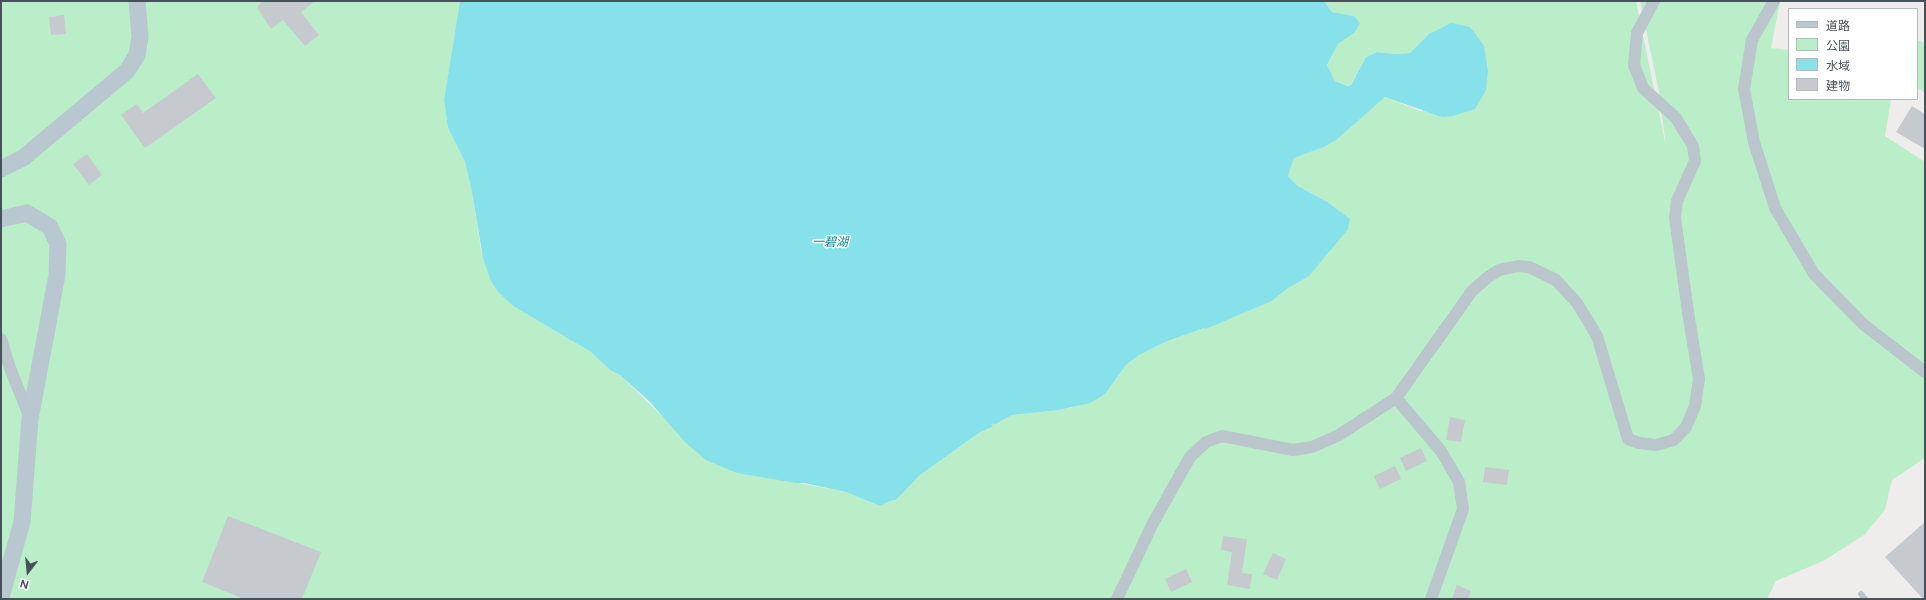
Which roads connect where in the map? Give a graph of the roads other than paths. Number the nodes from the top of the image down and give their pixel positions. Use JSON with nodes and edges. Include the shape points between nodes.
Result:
{"nodes":[{"id":1,"x":137,"y":1,"type":"edge"},
{"id":2,"x":1654,"y":1,"type":"edge"},
{"id":3,"x":1774,"y":1,"type":"edge"},
{"id":4,"x":1,"y":169,"type":"edge"},
{"id":5,"x":1,"y":219,"type":"edge"},
{"id":6,"x":1,"y":339,"type":"edge"},
{"id":7,"x":1925,"y":372,"type":"edge"},
{"id":8,"x":1396,"y":398,"type":"junction"},
{"id":9,"x":30,"y":419,"type":"junction"},
{"id":10,"x":1,"y":597,"type":"edge"},
{"id":11,"x":1117,"y":599,"type":"edge"},
{"id":12,"x":1431,"y":599,"type":"edge"}],
"edges":[{"from":1,"to":4,"type":"street","via":[[140,37],[138,55],[127,71],[23,158]]},
{"from":2,"to":8,"type":"street","via":[[1637,33],[1634,65],[1643,88],[1676,118],[1693,146],[1695,161],[1677,201],[1675,218],[1699,379],[1695,406],[1686,427],[1674,440],[1656,445],[1628,439],[1597,336],[1577,303],[1556,280],[1530,267],[1518,266],[1500,270],[1472,291]]},
{"from":3,"to":7,"type":"street","via":[[1752,40],[1744,89],[1754,142],[1775,208],[1814,274],[1863,324]]},
{"from":5,"to":9,"type":"street","via":[[27,213],[50,227],[58,244],[57,275]]},
{"from":6,"to":9,"type":"street"},
{"from":8,"to":11,"type":"street","via":[[1339,435],[1312,447],[1293,450],[1222,436],[1206,442],[1190,457],[1153,523]]},
{"from":8,"to":12,"type":"street","via":[[1441,451],[1459,482],[1463,509]]},
{"from":9,"to":10,"type":"street","via":[[22,522]]}]}
